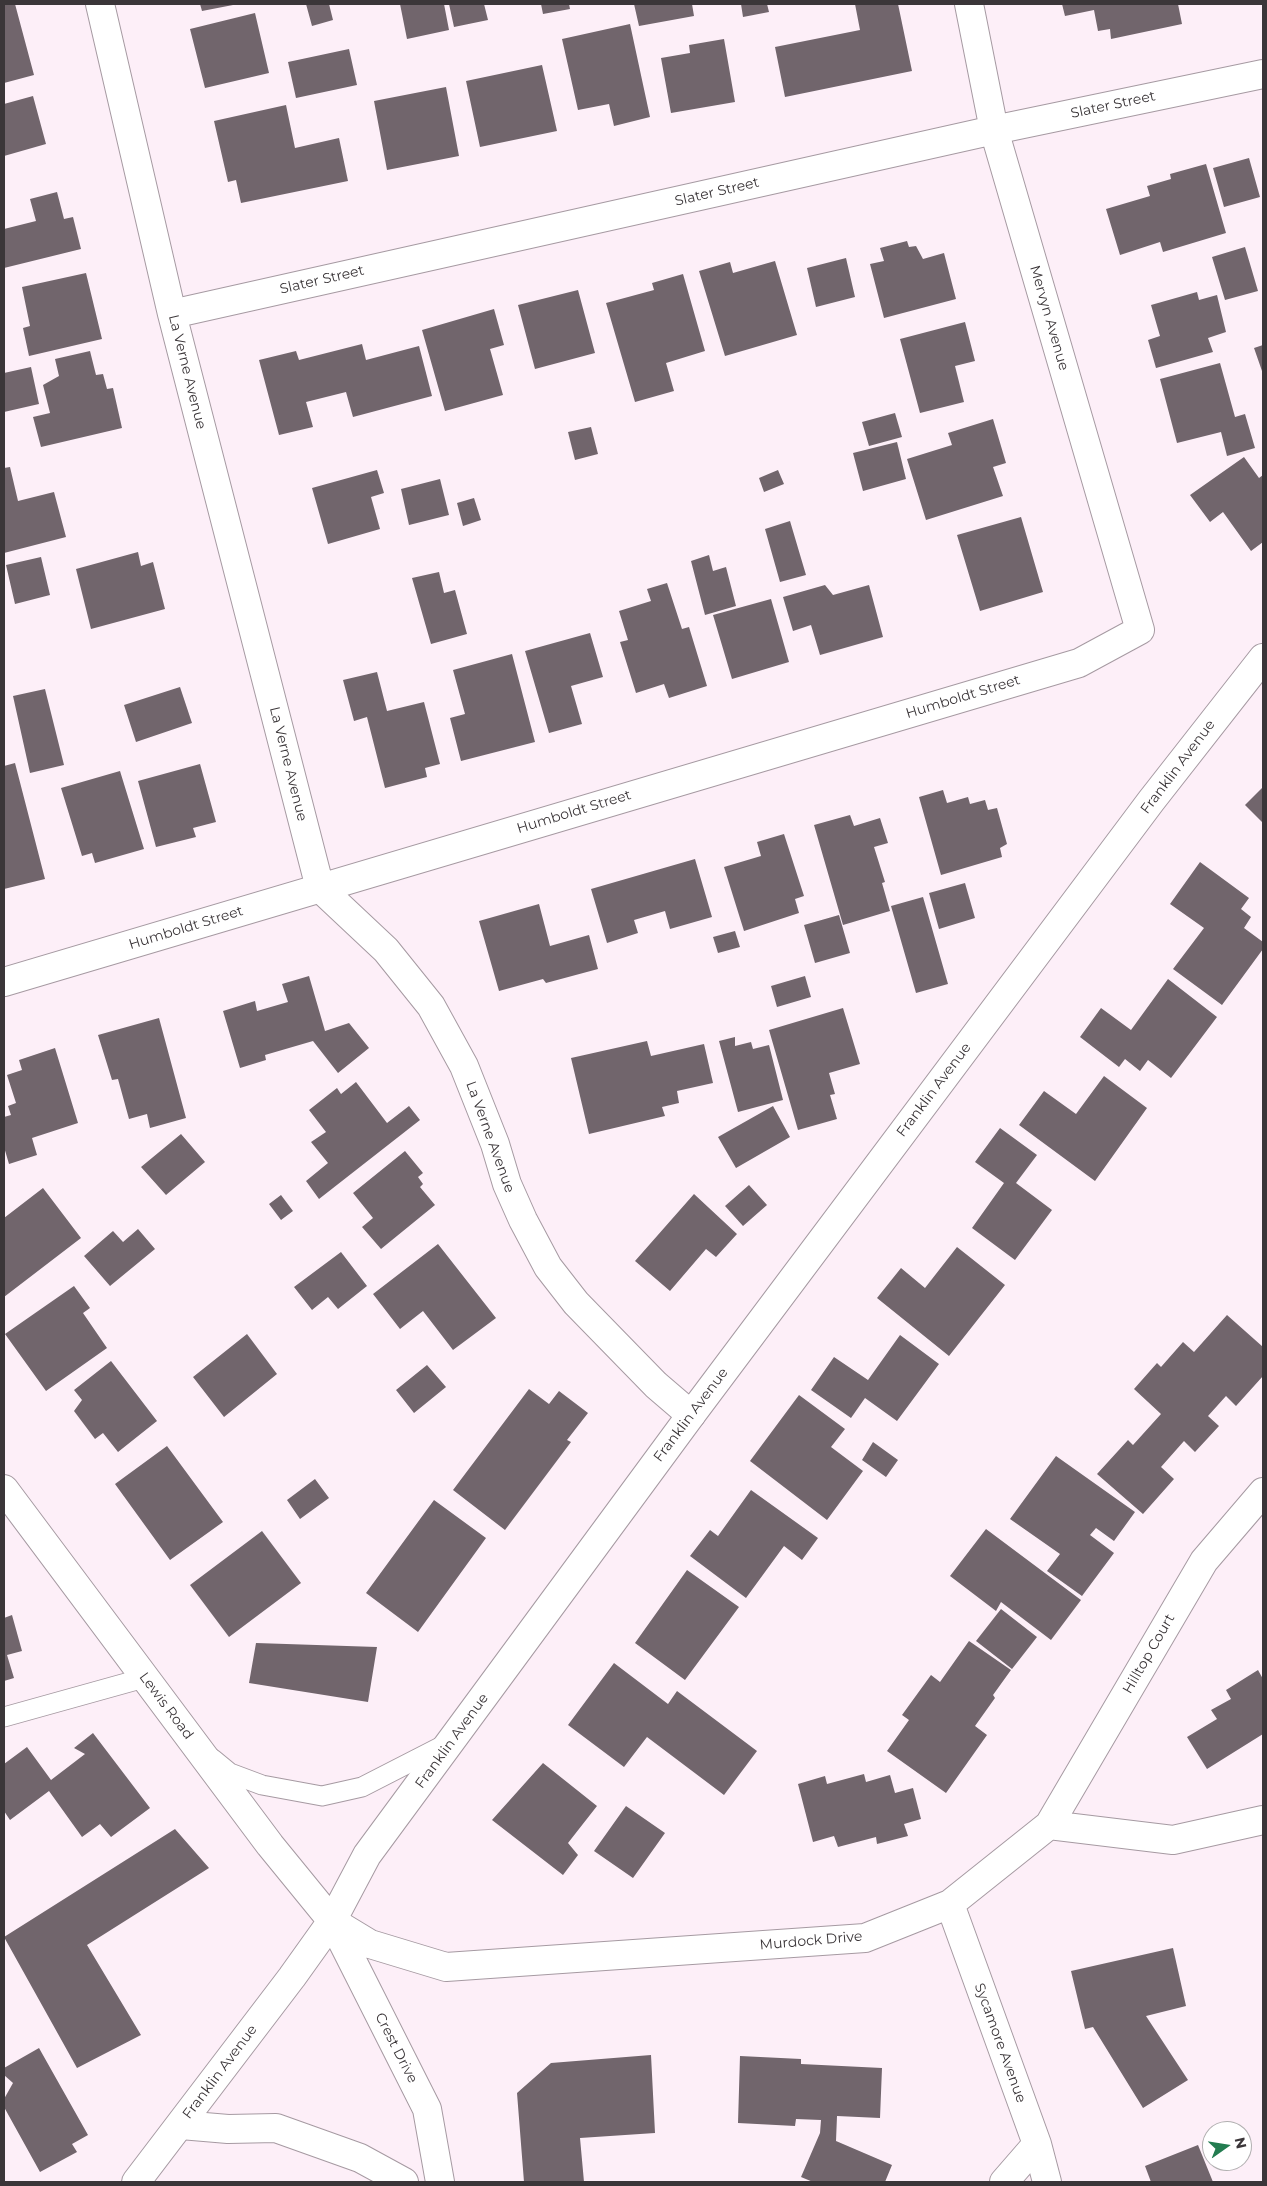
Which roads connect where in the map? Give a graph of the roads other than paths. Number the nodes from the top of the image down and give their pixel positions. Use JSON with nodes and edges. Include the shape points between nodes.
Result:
{"nodes":[{"id":1,"x":100,"y":4,"type":"edge"},
{"id":2,"x":969,"y":4,"type":"edge"},
{"id":3,"x":1263,"y":74,"type":"edge"},
{"id":4,"x":994,"y":130,"type":"junction"},
{"id":5,"x":172,"y":314,"type":"junction"},
{"id":6,"x":1140,"y":630,"type":"joint"},
{"id":7,"x":1263,"y":658,"type":"edge"},
{"id":8,"x":320,"y":888,"type":"junction"},
{"id":9,"x":4,"y":982,"type":"edge"},
{"id":10,"x":691,"y":1415,"type":"junction"},
{"id":11,"x":4,"y":1489,"type":"edge"},
{"id":12,"x":1263,"y":1492,"type":"edge"},
{"id":13,"x":144,"y":1678,"type":"junction"},
{"id":14,"x":4,"y":1717,"type":"edge"},
{"id":15,"x":452,"y":1741,"type":"junction"},
{"id":16,"x":194,"y":1744,"type":"junction"},
{"id":17,"x":1263,"y":1820,"type":"edge"},
{"id":18,"x":1049,"y":1825,"type":"junction"},
{"id":19,"x":950,"y":1904,"type":"junction"},
{"id":20,"x":332,"y":1920,"type":"junction"},
{"id":21,"x":181,"y":2125,"type":"junction"},
{"id":22,"x":1037,"y":2144,"type":"junction"},
{"id":23,"x":136,"y":2182,"type":"edge"},
{"id":24,"x":404,"y":2182,"type":"edge"},
{"id":25,"x":440,"y":2182,"type":"edge"},
{"id":26,"x":1004,"y":2182,"type":"edge"},
{"id":27,"x":1047,"y":2182,"type":"edge"}],
"edges":[{"from":1,"to":5,"type":"street","name":"La Verne Avenue"},
{"from":2,"to":4,"type":"street","name":"Mervyn Avenue"},
{"from":3,"to":4,"type":"street","name":"Slater Street"},
{"from":4,"to":5,"type":"street","name":"Slater Street"},
{"from":4,"to":6,"type":"street","name":"Mervyn Avenue"},
{"from":5,"to":8,"type":"street","name":"La Verne Avenue"},
{"from":6,"to":8,"type":"street","name":"Humboldt Street","via":[[1079,663]]},
{"from":7,"to":10,"type":"street","name":"Franklin Avenue"},
{"from":8,"to":9,"type":"street","name":"Humboldt Street"},
{"from":8,"to":10,"type":"street","name":"La Verne Avenue","via":[[386,950],[431,1006],[464,1066],[522,1220],[548,1266],[576,1303]]},
{"from":10,"to":15,"type":"street","name":"Franklin Avenue"},
{"from":11,"to":13,"type":"street","name":"Lewis Road"},
{"from":12,"to":18,"type":"street","name":"Hilltop Court","via":[[1204,1561]]},
{"from":13,"to":14,"type":"lane"},
{"from":13,"to":16,"type":"street","name":"Lewis Road"},
{"from":15,"to":16,"type":"lane","via":[[362,1787],[322,1796],[262,1784],[230,1773]]},
{"from":15,"to":20,"type":"street","name":"Franklin Avenue","via":[[367,1855]]},
{"from":16,"to":20,"type":"street","name":"Lewis Road","via":[[285,1865]]},
{"from":17,"to":18,"type":"street","via":[[1173,1840]]},
{"from":18,"to":19,"type":"street","name":"Murdock Drive"},
{"from":19,"to":20,"type":"street","name":"Murdock Drive","via":[[865,1938],[446,1967],[370,1944]]},
{"from":19,"to":22,"type":"street","name":"Sycamore Avenue"},
{"from":20,"to":21,"type":"street","name":"Franklin Avenue"},
{"from":20,"to":25,"type":"street","name":"Crest Drive","via":[[427,2109]]},
{"from":21,"to":23,"type":"street","name":"Franklin Avenue"},
{"from":21,"to":24,"type":"street","via":[[228,2129],[276,2128],[360,2158]]},
{"from":22,"to":26,"type":"street"},
{"from":22,"to":27,"type":"street","name":"Sycamore Avenue"}]}
